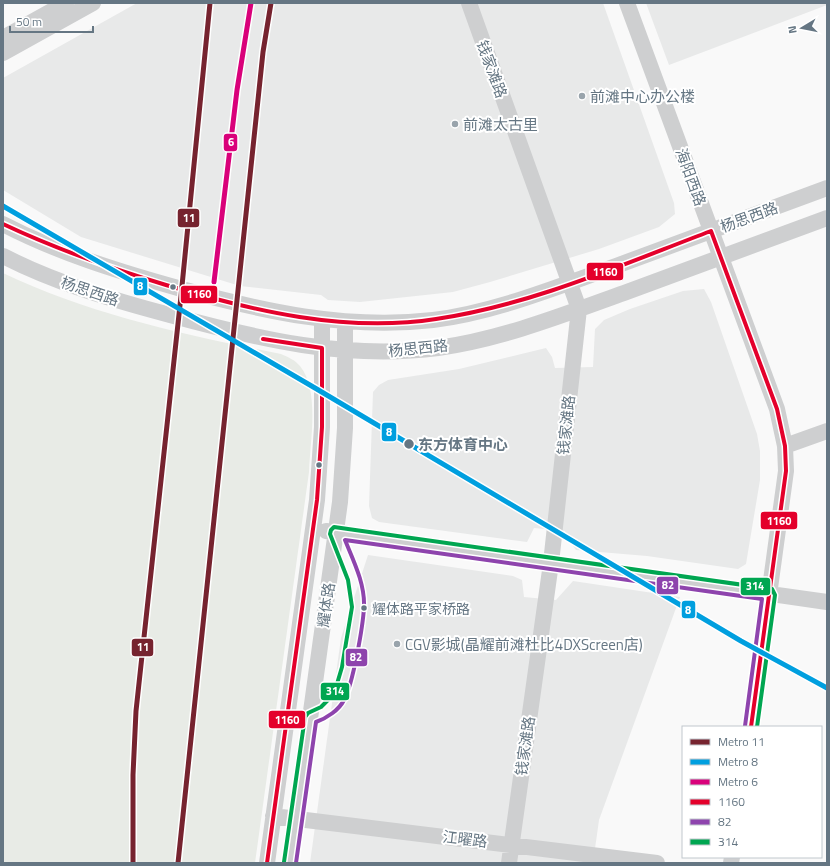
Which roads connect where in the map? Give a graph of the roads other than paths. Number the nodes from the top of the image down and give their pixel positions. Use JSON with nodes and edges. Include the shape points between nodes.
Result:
{"nodes":[{"id":1,"x":66,"y":3,"type":"edge"},
{"id":2,"x":93,"y":3,"type":"edge"},
{"id":3,"x":469,"y":3,"type":"edge"},
{"id":4,"x":627,"y":3,"type":"edge"},
{"id":5,"x":3,"y":38,"type":"edge"},
{"id":6,"x":3,"y":53,"type":"edge"},
{"id":7,"x":827,"y":188,"type":"edge"},
{"id":8,"x":827,"y":218,"type":"edge"},
{"id":9,"x":3,"y":224,"type":"edge"},
{"id":10,"x":711,"y":231,"type":"junction"},
{"id":11,"x":3,"y":256,"type":"edge"},
{"id":12,"x":721,"y":257,"type":"junction"},
{"id":13,"x":569,"y":283,"type":"junction"},
{"id":14,"x":579,"y":309,"type":"junction"},
{"id":15,"x":322,"y":320,"type":"junction"},
{"id":16,"x":345,"y":322,"type":"junction"},
{"id":17,"x":322,"y":348,"type":"junction"},
{"id":18,"x":345,"y":351,"type":"junction"},
{"id":19,"x":827,"y":430,"type":"edge"},
{"id":20,"x":785,"y":446,"type":"junction"},
{"id":21,"x":313,"y":530,"type":"junction"},
{"id":22,"x":336,"y":533,"type":"junction"},
{"id":23,"x":551,"y":563,"type":"junction"},
{"id":24,"x":769,"y":594,"type":"junction"},
{"id":25,"x":827,"y":602,"type":"edge"},
{"id":26,"x":751,"y":726,"type":"edge"},
{"id":27,"x":274,"y":816,"type":"junction"},
{"id":28,"x":297,"y":819,"type":"junction"},
{"id":29,"x":511,"y":845,"type":"junction"},
{"id":30,"x":267,"y":863,"type":"edge"},
{"id":31,"x":290,"y":863,"type":"edge"},
{"id":32,"x":509,"y":863,"type":"edge"},
{"id":33,"x":657,"y":863,"type":"edge"}],
"edges":[{"from":1,"to":5,"type":"street"},
{"from":2,"to":6,"type":"street"},
{"from":3,"to":13,"type":"street","name":"钱家滩路"},
{"from":4,"to":10,"type":"street","name":"海阳西路"},
{"from":7,"to":10,"type":"street","name":"杨思西路"},
{"from":8,"to":12,"type":"street","name":"杨思西路"},
{"from":9,"to":15,"type":"street","name":"杨思西路","via":[[62,252],[136,277],[238,305]]},
{"from":10,"to":12,"type":"street","name":"海阳西路"},
{"from":10,"to":13,"type":"street","name":"杨思西路"},
{"from":11,"to":17,"type":"street","name":"杨思西路","via":[[52,278],[128,304],[231,332]]},
{"from":12,"to":14,"type":"street","name":"杨思西路"},
{"from":12,"to":20,"type":"street","name":"海阳西路","via":[[777,409]]},
{"from":13,"to":14,"type":"street","name":"钱家滩路"},
{"from":13,"to":16,"type":"street","name":"杨思西路","via":[[534,296],[435,320],[390,324]]},
{"from":14,"to":18,"type":"street","name":"杨思西路","via":[[542,323],[439,348],[391,352]]},
{"from":14,"to":23,"type":"street","name":"钱家滩路"},
{"from":15,"to":16,"type":"street","name":"杨思西路"},
{"from":15,"to":17,"type":"street","name":"耀体路"},
{"from":16,"to":18,"type":"street","name":"耀体路"},
{"from":17,"to":18,"type":"street","name":"杨思西路"},
{"from":17,"to":21,"type":"street","name":"耀体路","via":[[320,464]]},
{"from":18,"to":22,"type":"street","name":"耀体路","via":[[344,466]]},
{"from":19,"to":20,"type":"street"},
{"from":20,"to":24,"type":"street","name":"海阳西路","via":[[786,470]]},
{"from":21,"to":22,"type":"street"},
{"from":21,"to":27,"type":"street","name":"耀体路"},
{"from":22,"to":23,"type":"street"},
{"from":22,"to":28,"type":"street","name":"耀体路"},
{"from":23,"to":24,"type":"street"},
{"from":23,"to":29,"type":"street","name":"钱家滩路"},
{"from":24,"to":25,"type":"street"},
{"from":24,"to":26,"type":"street","name":"海阳西路"},
{"from":27,"to":28,"type":"street","name":"江曜路"},
{"from":27,"to":30,"type":"street","name":"耀体路"},
{"from":28,"to":29,"type":"street","name":"江曜路"},
{"from":28,"to":31,"type":"street","name":"耀体路"},
{"from":29,"to":32,"type":"street","name":"钱家滩路"},
{"from":29,"to":33,"type":"street","name":"江曜路"}]}
